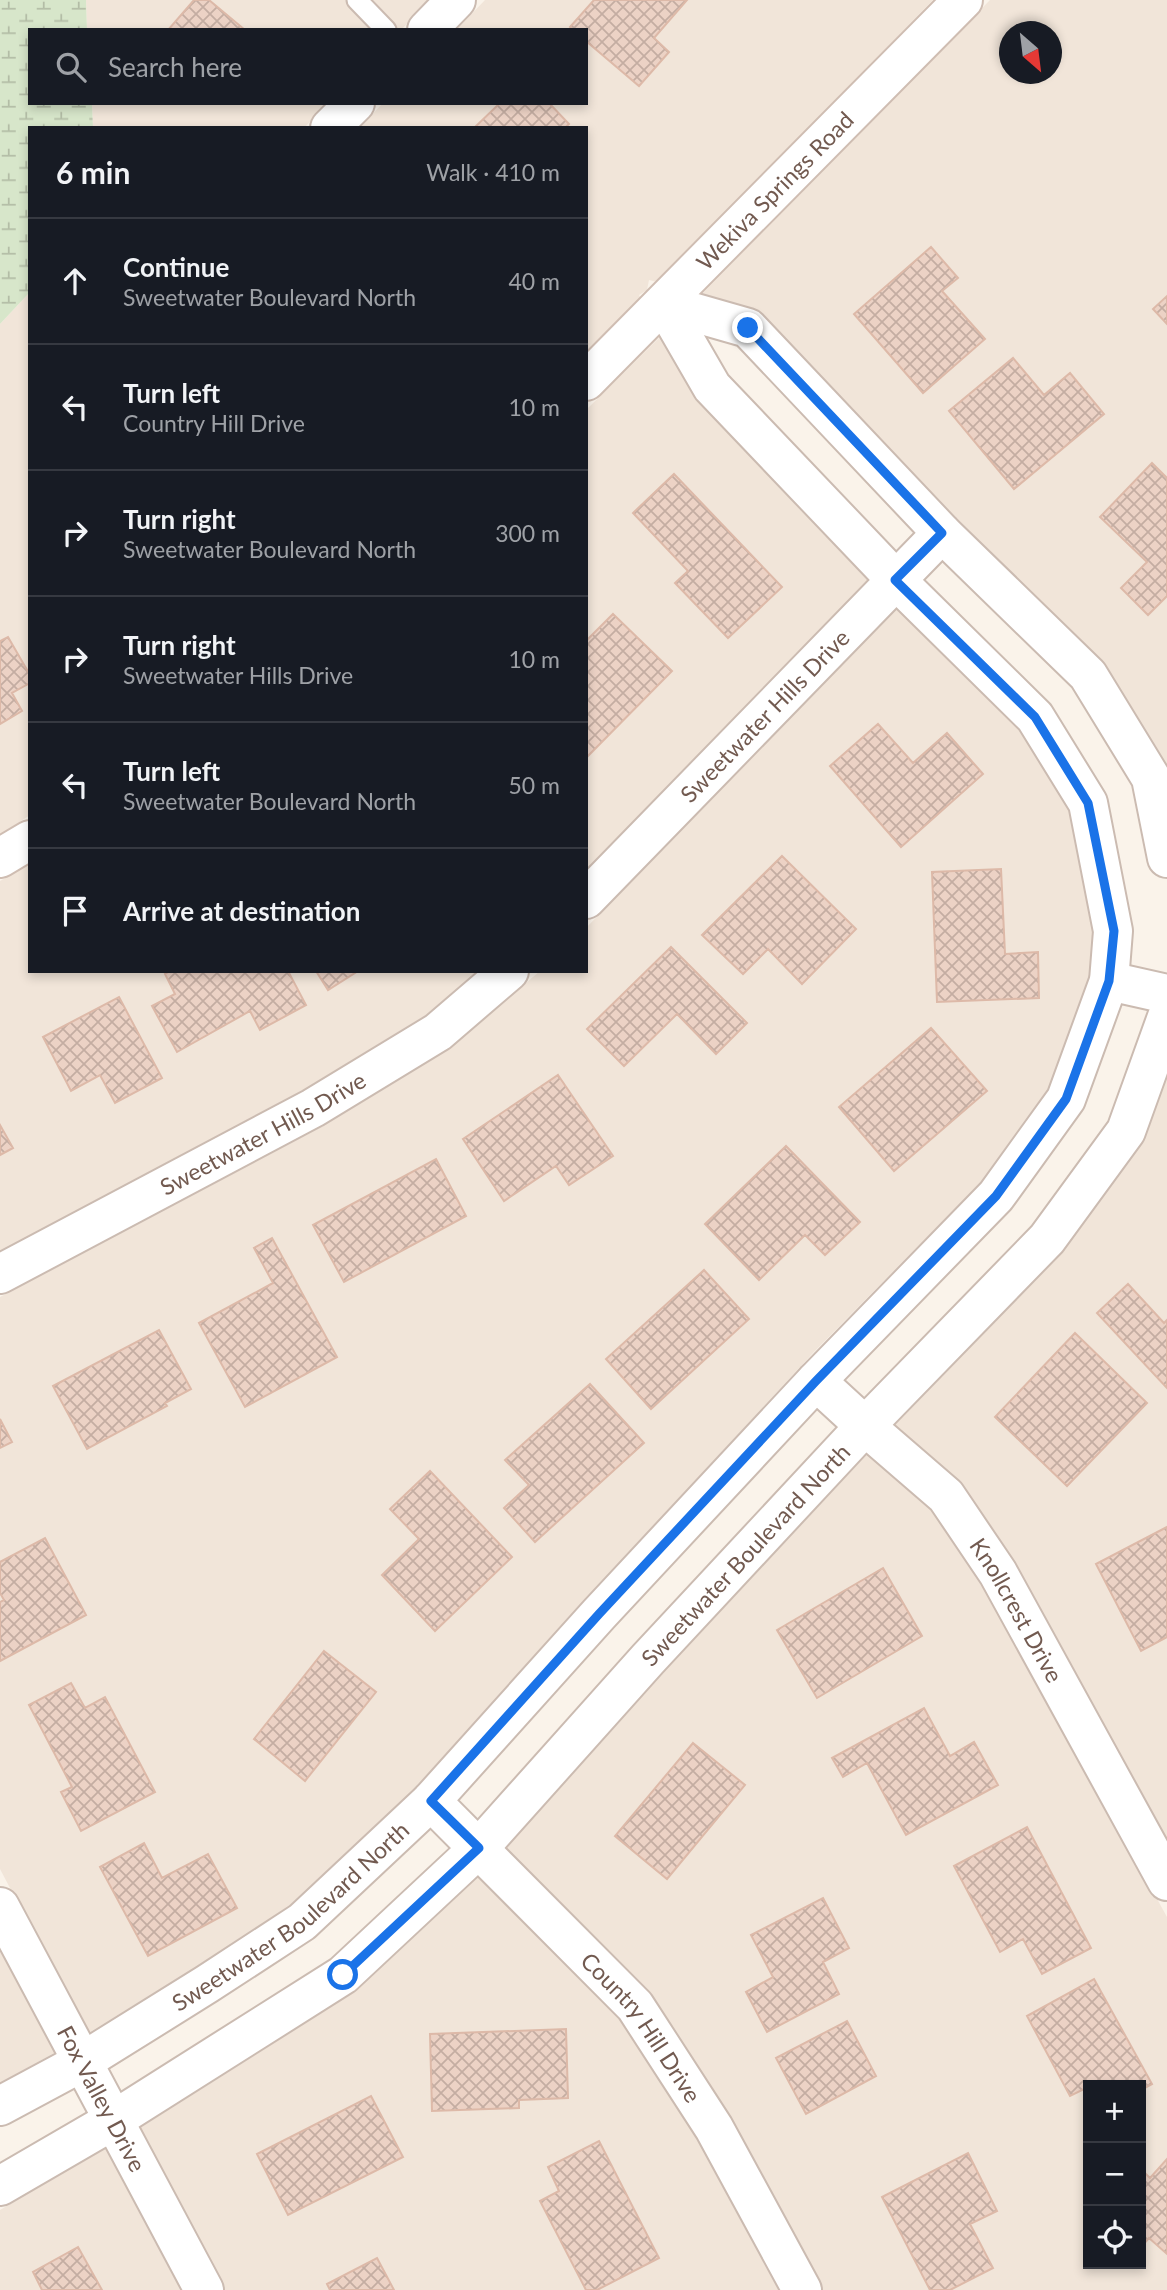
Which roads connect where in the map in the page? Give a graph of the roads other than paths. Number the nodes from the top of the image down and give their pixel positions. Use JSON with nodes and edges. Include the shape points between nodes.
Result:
{"nodes":[{"id":1,"x":357,"y":0,"type":"edge"},
{"id":2,"x":456,"y":0,"type":"edge"},
{"id":3,"x":963,"y":0,"type":"edge"},
{"id":4,"x":384,"y":28,"type":"edge"},
{"id":5,"x":429,"y":28,"type":"edge"},
{"id":6,"x":353,"y":105,"type":"edge"},
{"id":7,"x":332,"y":126,"type":"edge"},
{"id":8,"x":664,"y":304,"type":"junction"},
{"id":9,"x":588,"y":379,"type":"edge"},
{"id":10,"x":942,"y":533,"type":"junction"},
{"id":11,"x":895,"y":580,"type":"junction"},
{"id":12,"x":28,"y":841,"type":"edge"},
{"id":13,"x":0,"y":858,"type":"edge"},
{"id":14,"x":1167,"y":858,"type":"edge"},
{"id":15,"x":588,"y":897,"type":"edge"},
{"id":16,"x":507,"y":973,"type":"edge"},
{"id":17,"x":1109,"y":981,"type":"junction"},
{"id":18,"x":1167,"y":994,"type":"edge"},
{"id":19,"x":1167,"y":1017,"type":"edge"},
{"id":20,"x":0,"y":1273,"type":"edge"},
{"id":21,"x":816,"y":1381,"type":"junction"},
{"id":22,"x":865,"y":1426,"type":"junction"},
{"id":23,"x":431,"y":1801,"type":"junction"},
{"id":24,"x":479,"y":1848,"type":"junction"},
{"id":25,"x":1167,"y":1881,"type":"edge"},
{"id":26,"x":0,"y":1907,"type":"edge"},
{"id":27,"x":82,"y":2062,"type":"junction"},
{"id":28,"x":0,"y":2106,"type":"edge"},
{"id":29,"x":112,"y":2121,"type":"junction"},
{"id":30,"x":0,"y":2186,"type":"edge"},
{"id":31,"x":204,"y":2290,"type":"edge"},
{"id":32,"x":802,"y":2290,"type":"edge"}],
"edges":[{"from":1,"to":4,"type":"lane"},
{"from":2,"to":5,"type":"street"},
{"from":3,"to":8,"type":"street","name":"Wekiva Springs Road"},
{"from":6,"to":7,"type":"street"},
{"from":8,"to":9,"type":"street","name":"Wekiva Springs Road"},
{"from":8,"to":10,"type":"street","via":[[748,328]]},
{"from":8,"to":11,"type":"street","name":"Sweetwater Boulevard North","via":[[712,387]]},
{"from":10,"to":11,"type":"street","name":"Sweetwater Hills Drive"},
{"from":10,"to":14,"type":"street","via":[[1088,675],[1151,778]]},
{"from":11,"to":15,"type":"street","name":"Sweetwater Hills Drive"},
{"from":11,"to":17,"type":"street","name":"Sweetwater Boulevard North","via":[[1035,717],[1088,803],[1114,931]]},
{"from":12,"to":13,"type":"street"},
{"from":16,"to":20,"type":"street","name":"Sweetwater Hills Drive","via":[[438,1032],[313,1108]]},
{"from":17,"to":18,"type":"street"},
{"from":17,"to":21,"type":"street","name":"Sweetwater Boulevard North","via":[[1066,1099],[996,1196]]},
{"from":19,"to":22,"type":"street","name":"Sweetwater Boulevard North","via":[[1126,1131],[1047,1239]]},
{"from":21,"to":22,"type":"street","name":"Knollcrest Drive"},
{"from":21,"to":23,"type":"street","name":"Sweetwater Boulevard North"},
{"from":22,"to":24,"type":"street","name":"Sweetwater Boulevard North"},
{"from":22,"to":25,"type":"street","name":"Knollcrest Drive","via":[[946,1496],[998,1573]]},
{"from":23,"to":24,"type":"street","name":"Country Hill Drive"},
{"from":23,"to":27,"type":"street","name":"Sweetwater Boulevard North","via":[[302,1922]]},
{"from":24,"to":29,"type":"street","name":"Sweetwater Boulevard North","via":[[343,1975]]},
{"from":24,"to":32,"type":"street","name":"Country Hill Drive","via":[[635,2006],[714,2128]]},
{"from":26,"to":27,"type":"street","name":"Fox Valley Drive"},
{"from":27,"to":28,"type":"street","name":"Sweetwater Boulevard North"},
{"from":27,"to":29,"type":"street","name":"Fox Valley Drive"},
{"from":29,"to":30,"type":"street","name":"Sweetwater Boulevard North"},
{"from":29,"to":31,"type":"street","name":"Fox Valley Drive"}]}
